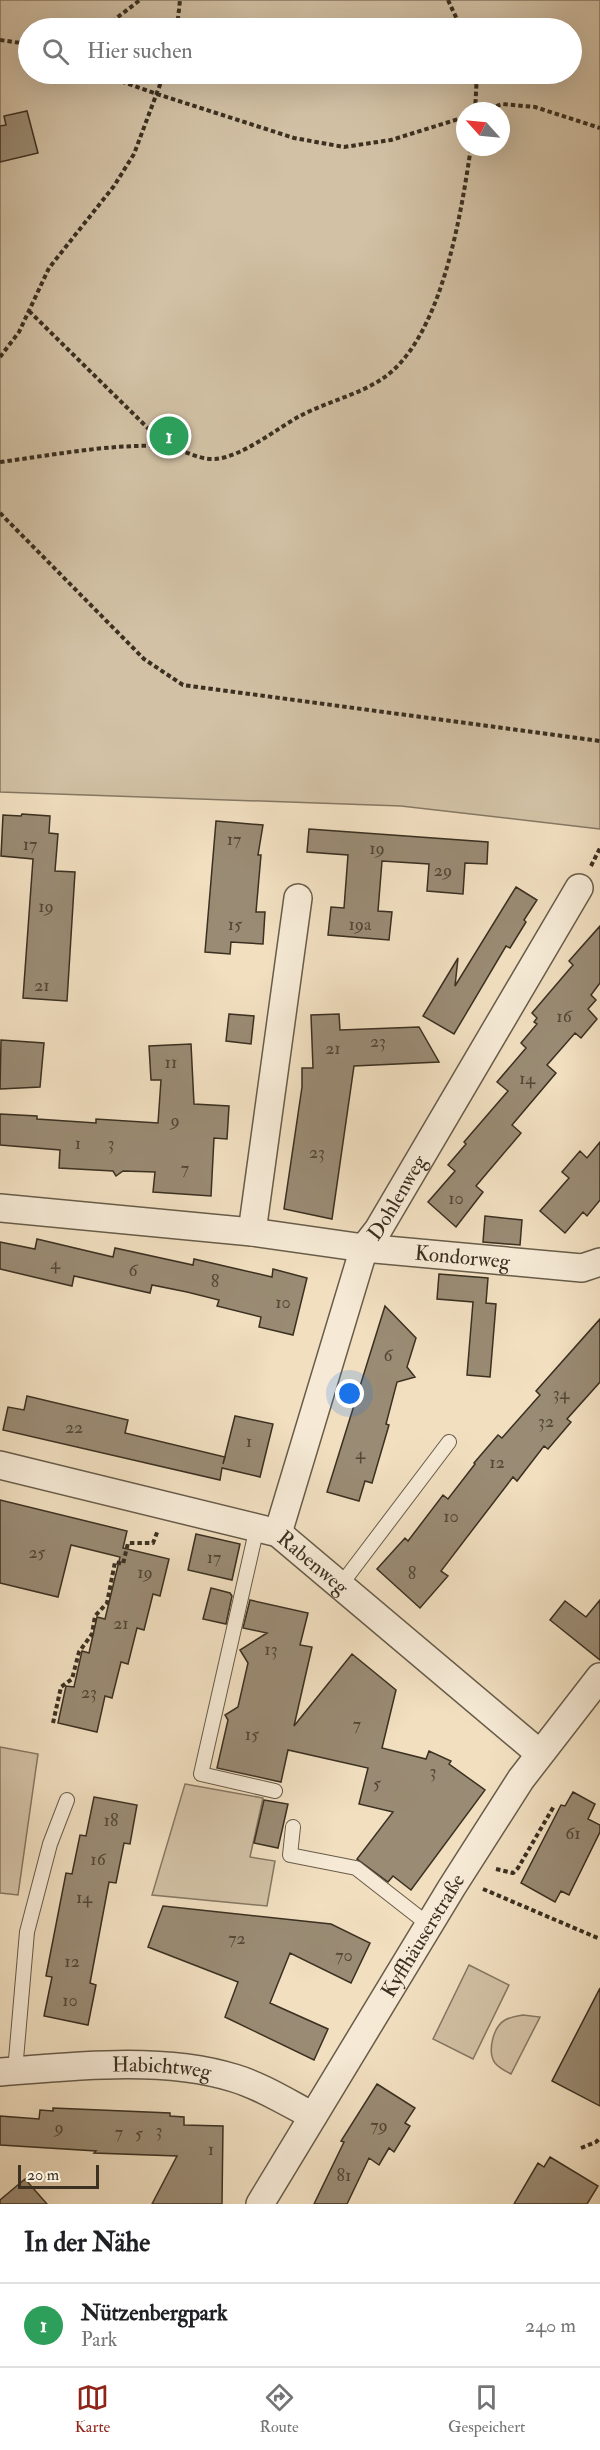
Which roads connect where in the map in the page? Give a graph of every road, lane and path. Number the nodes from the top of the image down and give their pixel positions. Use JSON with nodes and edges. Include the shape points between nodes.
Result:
{"nodes":[{"id":1,"x":140,"y":0,"type":"edge"},
{"id":2,"x":180,"y":0,"type":"edge"},
{"id":3,"x":448,"y":0,"type":"edge"},
{"id":4,"x":117,"y":18,"type":"edge"},
{"id":5,"x":178,"y":18,"type":"edge"},
{"id":6,"x":456,"y":18,"type":"edge"},
{"id":7,"x":0,"y":40,"type":"edge"},
{"id":8,"x":18,"y":43,"type":"edge"},
{"id":9,"x":128,"y":84,"type":"edge"},
{"id":10,"x":160,"y":84,"type":"edge"},
{"id":11,"x":476,"y":84,"type":"edge"},
{"id":12,"x":157,"y":94,"type":"junction"},
{"id":13,"x":475,"y":102,"type":"edge"},
{"id":14,"x":510,"y":105,"type":"edge"},
{"id":15,"x":456,"y":120,"type":"edge"},
{"id":16,"x":600,"y":128,"type":"edge"},
{"id":17,"x":469,"y":156,"type":"edge"},
{"id":18,"x":28,"y":311,"type":"junction"},
{"id":19,"x":0,"y":357,"type":"edge"},
{"id":20,"x":166,"y":446,"type":"junction"},
{"id":21,"x":0,"y":462,"type":"edge"},
{"id":22,"x":0,"y":513,"type":"edge"},
{"id":23,"x":600,"y":741,"type":"edge"},
{"id":24,"x":579,"y":888,"type":"dead end"},
{"id":25,"x":298,"y":898,"type":"dead end"},
{"id":26,"x":0,"y":1208,"type":"edge"},
{"id":27,"x":252,"y":1232,"type":"junction"},
{"id":28,"x":363,"y":1248,"type":"junction"},
{"id":29,"x":600,"y":1262,"type":"edge"},
{"id":30,"x":449,"y":1442,"type":"dead end"},
{"id":31,"x":0,"y":1466,"type":"edge"},
{"id":32,"x":166,"y":1507,"type":"junction"},
{"id":33,"x":268,"y":1530,"type":"junction"},
{"id":34,"x":340,"y":1586,"type":"junction"},
{"id":35,"x":600,"y":1677,"type":"edge"},
{"id":36,"x":53,"y":1723,"type":"dead end"},
{"id":37,"x":539,"y":1753,"type":"junction"},
{"id":38,"x":275,"y":1791,"type":"dead end"},
{"id":39,"x":67,"y":1800,"type":"dead end"},
{"id":40,"x":554,"y":1806,"type":"dead end"},
{"id":41,"x":293,"y":1827,"type":"dead end"},
{"id":42,"x":518,"y":1868,"type":"dead end"},
{"id":43,"x":457,"y":1879,"type":"junction"},
{"id":44,"x":429,"y":1925,"type":"junction"},
{"id":45,"x":600,"y":1939,"type":"edge"},
{"id":46,"x":8,"y":2072,"type":"edge"},
{"id":47,"x":313,"y":2115,"type":"junction"},
{"id":48,"x":600,"y":2138,"type":"edge"},
{"id":49,"x":580,"y":2148,"type":"dead end"},
{"id":50,"x":260,"y":2204,"type":"edge"}],
"edges":[{"from":1,"to":4,"type":"path"},
{"from":2,"to":5,"type":"path"},
{"from":3,"to":6,"type":"path"},
{"from":7,"to":8,"type":"path"},
{"from":9,"to":12,"type":"path"},
{"from":10,"to":12,"type":"path"},
{"from":11,"to":13,"type":"path"},
{"from":12,"to":15,"type":"path","via":[[294,138],[344,147],[390,140]]},
{"from":12,"to":18,"type":"path","via":[[134,154],[114,186],[49,268]]},
{"from":14,"to":16,"type":"path","via":[[535,107]]},
{"from":17,"to":20,"type":"path","via":[[437,298],[427,325],[399,364],[382,379],[321,405],[236,454],[215,459],[195,457]]},
{"from":18,"to":19,"type":"path"},
{"from":18,"to":20,"type":"path"},
{"from":20,"to":21,"type":"path","via":[[108,447]]},
{"from":22,"to":23,"type":"path","via":[[144,659],[183,685]]},
{"from":24,"to":28,"type":"street","name":"Dohlenweg","via":[[378,1230]]},
{"from":25,"to":27,"type":"street"},
{"from":26,"to":27,"type":"street","name":"Kondorweg"},
{"from":27,"to":28,"type":"street","name":"Kondorweg"},
{"from":28,"to":29,"type":"street","name":"Kondorweg","via":[[582,1268]]},
{"from":28,"to":33,"type":"street","name":"Dohlenweg"},
{"from":30,"to":34,"type":"lane"},
{"from":31,"to":32,"type":"street","name":"Rabenweg"},
{"from":32,"to":33,"type":"street","name":"Rabenweg"},
{"from":32,"to":36,"type":"path","via":[[153,1543],[128,1543],[123,1563],[115,1562],[107,1603],[95,1616],[92,1634],[79,1652],[72,1679],[61,1687]]},
{"from":33,"to":34,"type":"street","name":"Rabenweg"},
{"from":33,"to":38,"type":"lane","via":[[201,1774]]},
{"from":34,"to":37,"type":"street","name":"Rabenweg"},
{"from":35,"to":37,"type":"street","name":"Kyffhäuserstraße"},
{"from":37,"to":43,"type":"street","name":"Kyffhäuserstraße"},
{"from":39,"to":46,"type":"lane","via":[[50,1844],[27,1932]]},
{"from":40,"to":42,"type":"path"},
{"from":41,"to":44,"type":"lane","via":[[290,1855],[356,1868]]},
{"from":43,"to":44,"type":"street","name":"Kyffhäuserstraße"},
{"from":43,"to":45,"type":"path"},
{"from":44,"to":47,"type":"street","name":"Kyffhäuserstraße"},
{"from":46,"to":47,"type":"street","name":"Habichtweg","via":[[126,2065],[186,2067],[235,2078]]},
{"from":47,"to":50,"type":"street","name":"Kyffhäuserstraße"},
{"from":48,"to":49,"type":"path"}]}
